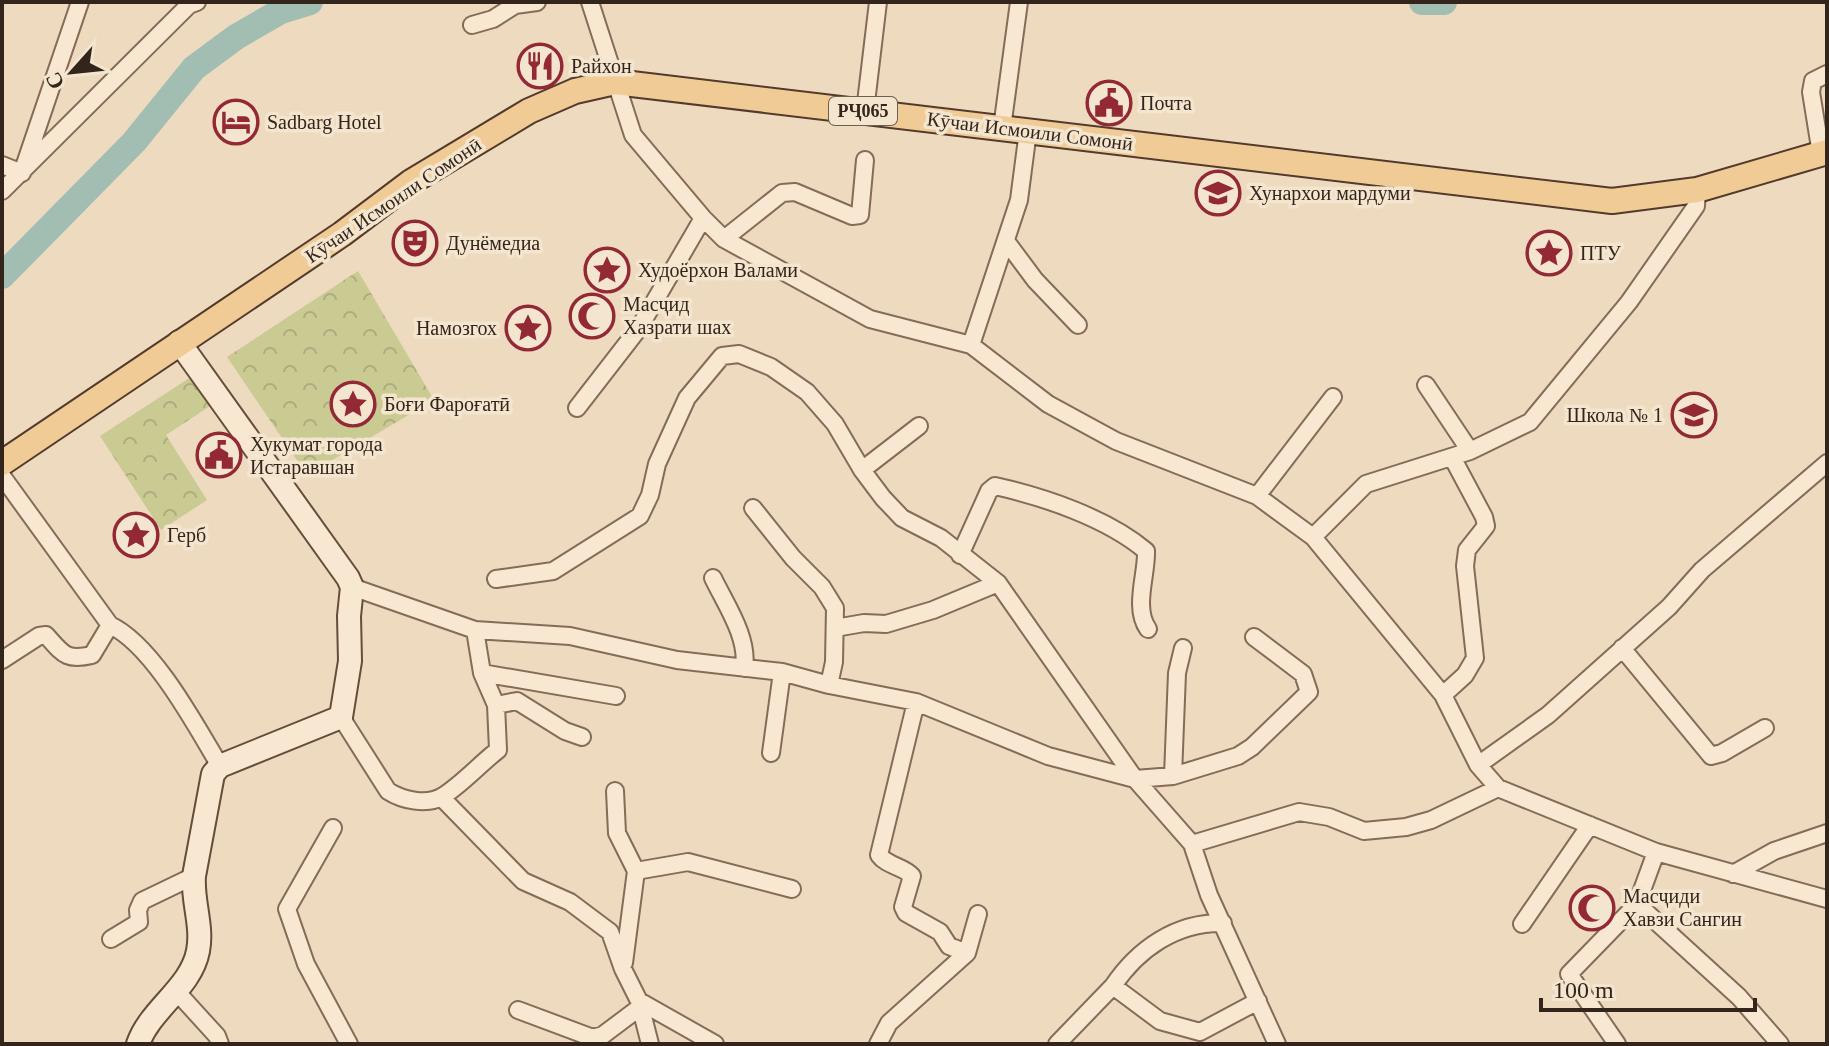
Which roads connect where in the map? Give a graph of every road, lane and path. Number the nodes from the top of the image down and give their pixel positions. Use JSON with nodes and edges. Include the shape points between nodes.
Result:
{"nodes":[{"id":1,"x":80,"y":2,"type":"edge"},
{"id":2,"x":197,"y":2,"type":"edge"},
{"id":3,"x":537,"y":2,"type":"edge"},
{"id":4,"x":590,"y":2,"type":"edge"},
{"id":5,"x":878,"y":2,"type":"edge"},
{"id":6,"x":1019,"y":2,"type":"edge"},
{"id":7,"x":472,"y":25,"type":"dead end"},
{"id":8,"x":1827,"y":74,"type":"edge"},
{"id":9,"x":615,"y":82,"type":"junction"},
{"id":10,"x":865,"y":111,"type":"junction"},
{"id":11,"x":1002,"y":128,"type":"junction"},
{"id":12,"x":1028,"y":131,"type":"junction"},
{"id":13,"x":1825,"y":154,"type":"edge"},
{"id":14,"x":865,"y":160,"type":"dead end"},
{"id":15,"x":2,"y":165,"type":"edge"},
{"id":16,"x":22,"y":173,"type":"junction"},
{"id":17,"x":1697,"y":190,"type":"junction"},
{"id":18,"x":2,"y":191,"type":"edge"},
{"id":19,"x":703,"y":218,"type":"junction"},
{"id":20,"x":724,"y":239,"type":"junction"},
{"id":21,"x":1006,"y":241,"type":"junction"},
{"id":22,"x":1078,"y":325,"type":"dead end"},
{"id":23,"x":179,"y":342,"type":"junction"},
{"id":24,"x":971,"y":345,"type":"junction"},
{"id":25,"x":1426,"y":385,"type":"dead end"},
{"id":26,"x":1333,"y":397,"type":"dead end"},
{"id":27,"x":577,"y":408,"type":"dead end"},
{"id":28,"x":919,"y":426,"type":"dead end"},
{"id":29,"x":1470,"y":451,"type":"junction"},
{"id":30,"x":1452,"y":457,"type":"junction"},
{"id":31,"x":2,"y":463,"type":"edge"},
{"id":32,"x":1827,"y":463,"type":"edge"},
{"id":33,"x":862,"y":470,"type":"junction"},
{"id":34,"x":2,"y":476,"type":"edge"},
{"id":35,"x":1257,"y":496,"type":"junction"},
{"id":36,"x":753,"y":508,"type":"dead end"},
{"id":37,"x":1313,"y":537,"type":"junction"},
{"id":38,"x":960,"y":555,"type":"junction"},
{"id":39,"x":713,"y":578,"type":"dead end"},
{"id":40,"x":496,"y":579,"type":"dead end"},
{"id":41,"x":998,"y":583,"type":"junction"},
{"id":42,"x":352,"y":587,"type":"junction"},
{"id":43,"x":110,"y":625,"type":"junction"},
{"id":44,"x":835,"y":628,"type":"junction"},
{"id":45,"x":1148,"y":629,"type":"dead end"},
{"id":46,"x":475,"y":630,"type":"junction"},
{"id":47,"x":1254,"y":637,"type":"dead end"},
{"id":48,"x":1183,"y":648,"type":"dead end"},
{"id":49,"x":1622,"y":648,"type":"junction"},
{"id":50,"x":2,"y":660,"type":"edge"},
{"id":51,"x":744,"y":668,"type":"junction"},
{"id":52,"x":782,"y":672,"type":"junction"},
{"id":53,"x":482,"y":673,"type":"junction"},
{"id":54,"x":829,"y":685,"type":"junction"},
{"id":55,"x":1443,"y":695,"type":"junction"},
{"id":56,"x":616,"y":696,"type":"dead end"},
{"id":57,"x":916,"y":702,"type":"junction"},
{"id":58,"x":496,"y":705,"type":"junction"},
{"id":59,"x":341,"y":717,"type":"junction"},
{"id":60,"x":1765,"y":728,"type":"dead end"},
{"id":61,"x":582,"y":737,"type":"dead end"},
{"id":62,"x":771,"y":753,"type":"dead end"},
{"id":63,"x":1478,"y":765,"type":"junction"},
{"id":64,"x":220,"y":766,"type":"junction"},
{"id":65,"x":1173,"y":776,"type":"junction"},
{"id":66,"x":1135,"y":779,"type":"junction"},
{"id":67,"x":1498,"y":788,"type":"junction"},
{"id":68,"x":615,"y":791,"type":"dead end"},
{"id":69,"x":441,"y":797,"type":"junction"},
{"id":70,"x":1590,"y":825,"type":"junction"},
{"id":71,"x":333,"y":828,"type":"dead end"},
{"id":72,"x":1827,"y":833,"type":"edge"},
{"id":73,"x":1192,"y":844,"type":"junction"},
{"id":74,"x":1656,"y":852,"type":"junction"},
{"id":75,"x":636,"y":871,"type":"junction"},
{"id":76,"x":1733,"y":874,"type":"junction"},
{"id":77,"x":194,"y":876,"type":"junction"},
{"id":78,"x":792,"y":889,"type":"dead end"},
{"id":79,"x":1827,"y":899,"type":"edge"},
{"id":80,"x":1637,"y":904,"type":"junction"},
{"id":81,"x":978,"y":914,"type":"dead end"},
{"id":82,"x":1223,"y":923,"type":"junction"},
{"id":83,"x":1522,"y":924,"type":"dead end"},
{"id":84,"x":111,"y":939,"type":"dead end"},
{"id":85,"x":967,"y":953,"type":"junction"},
{"id":86,"x":623,"y":969,"type":"junction"},
{"id":87,"x":1113,"y":986,"type":"junction"},
{"id":88,"x":176,"y":991,"type":"junction"},
{"id":89,"x":1258,"y":1001,"type":"junction"},
{"id":90,"x":639,"y":1005,"type":"junction"},
{"id":91,"x":518,"y":1010,"type":"dead end"},
{"id":92,"x":1198,"y":1038,"type":"edge"},
{"id":93,"x":138,"y":1044,"type":"edge"},
{"id":94,"x":220,"y":1044,"type":"edge"},
{"id":95,"x":349,"y":1044,"type":"edge"},
{"id":96,"x":650,"y":1044,"type":"edge"},
{"id":97,"x":715,"y":1044,"type":"edge"},
{"id":98,"x":878,"y":1044,"type":"edge"},
{"id":99,"x":1057,"y":1044,"type":"edge"},
{"id":100,"x":1277,"y":1044,"type":"edge"},
{"id":101,"x":1617,"y":1044,"type":"edge"},
{"id":102,"x":1780,"y":1044,"type":"edge"}],
"edges":[{"from":1,"to":16,"type":"street"},
{"from":2,"to":16,"type":"street"},
{"from":3,"to":7,"type":"street","via":[[515,5]]},
{"from":4,"to":9,"type":"street"},
{"from":5,"to":10,"type":"street"},
{"from":6,"to":11,"type":"street"},
{"from":8,"to":13,"type":"street","via":[[1813,81],[1811,92]]},
{"from":9,"to":10,"type":"main road","name":"Кӯчаи Исмоили Сомонӣ","number":"РҶ065"},
{"from":9,"to":19,"type":"street","via":[[633,135]]},
{"from":9,"to":23,"type":"main road","name":"Кӯчаи Исмоили Сомонӣ","number":"РҶ065","via":[[575,91],[529,111],[411,182]]},
{"from":10,"to":11,"type":"main road","name":"Кӯчаи Исмоили Сомонӣ","number":"РҶ065"},
{"from":11,"to":12,"type":"main road","name":"Кӯчаи Исмоили Сомонӣ","number":"РҶ065"},
{"from":12,"to":17,"type":"main road","name":"Кӯчаи Исмоили Сомонӣ","number":"РҶ065","via":[[1612,201]]},
{"from":12,"to":21,"type":"street","via":[[1019,200]]},
{"from":13,"to":17,"type":"main road","name":"Кӯчаи Исмоили Сомонӣ","number":"РҶ065"},
{"from":14,"to":20,"type":"street","via":[[860,215],[795,192],[782,193]]},
{"from":15,"to":16,"type":"street"},
{"from":16,"to":18,"type":"street"},
{"from":17,"to":29,"type":"street","via":[[1696,206],[1629,302],[1530,422]]},
{"from":19,"to":20,"type":"street"},
{"from":19,"to":27,"type":"street","via":[[639,328]]},
{"from":20,"to":24,"type":"street","via":[[870,319]]},
{"from":21,"to":22,"type":"street"},
{"from":21,"to":24,"type":"street"},
{"from":23,"to":31,"type":"main road","name":"Кӯчаи Исмоили Сомонӣ","number":"РҶ065"},
{"from":23,"to":42,"type":"main road"},
{"from":24,"to":35,"type":"street","via":[[1048,404],[1116,441]]},
{"from":25,"to":29,"type":"street"},
{"from":26,"to":35,"type":"street"},
{"from":28,"to":33,"type":"street"},
{"from":29,"to":30,"type":"street"},
{"from":30,"to":37,"type":"street","via":[[1366,484]]},
{"from":30,"to":55,"type":"street","via":[[1486,526],[1467,550],[1465,566],[1475,658]]},
{"from":32,"to":49,"type":"street","via":[[1702,570]]},
{"from":33,"to":38,"type":"street","via":[[902,518],[941,538]]},
{"from":33,"to":40,"type":"street","via":[[835,424],[807,392],[771,367],[739,354],[722,356],[687,398],[640,516],[553,571]]},
{"from":34,"to":43,"type":"street"},
{"from":35,"to":37,"type":"street"},
{"from":36,"to":44,"type":"street","via":[[822,587],[835,608]]},
{"from":37,"to":55,"type":"street"},
{"from":38,"to":41,"type":"street"},
{"from":38,"to":45,"type":"street","via":[[995,486],[1078,512],[1146,551],[1142,592]]},
{"from":39,"to":51,"type":"street","via":[[735,623],[746,657]]},
{"from":41,"to":44,"type":"street","via":[[898,620]]},
{"from":41,"to":66,"type":"street"},
{"from":42,"to":46,"type":"street"},
{"from":42,"to":59,"type":"main road","via":[[350,661]]},
{"from":43,"to":50,"type":"street","via":[[92,655],[64,655],[46,635]]},
{"from":43,"to":64,"type":"street","via":[[150,659],[177,693]]},
{"from":44,"to":54,"type":"street"},
{"from":46,"to":51,"type":"street","via":[[570,636],[677,660]]},
{"from":46,"to":53,"type":"street"},
{"from":47,"to":65,"type":"street","via":[[1303,674],[1309,692],[1238,756]]},
{"from":48,"to":65,"type":"street","via":[[1177,673]]},
{"from":49,"to":60,"type":"street","via":[[1711,756]]},
{"from":49,"to":63,"type":"street","via":[[1548,715]]},
{"from":51,"to":52,"type":"street"},
{"from":52,"to":54,"type":"street"},
{"from":52,"to":62,"type":"street"},
{"from":53,"to":56,"type":"street"},
{"from":53,"to":58,"type":"street"},
{"from":54,"to":57,"type":"street"},
{"from":55,"to":63,"type":"street"},
{"from":57,"to":66,"type":"street","via":[[1048,756]]},
{"from":57,"to":85,"type":"street","via":[[879,855],[912,876],[906,913],[940,932],[949,946]]},
{"from":58,"to":61,"type":"street","via":[[517,701]]},
{"from":58,"to":69,"type":"street","via":[[498,750]]},
{"from":59,"to":64,"type":"main road"},
{"from":59,"to":69,"type":"street","via":[[388,791],[411,801]]},
{"from":63,"to":67,"type":"street"},
{"from":64,"to":77,"type":"main road","via":[[213,774]]},
{"from":65,"to":66,"type":"street"},
{"from":66,"to":73,"type":"street"},
{"from":67,"to":70,"type":"street"},
{"from":67,"to":73,"type":"street","via":[[1406,827],[1364,831],[1299,812]]},
{"from":68,"to":75,"type":"street","via":[[617,833]]},
{"from":69,"to":86,"type":"street","via":[[523,881],[570,902],[610,932]]},
{"from":70,"to":74,"type":"street"},
{"from":70,"to":83,"type":"street"},
{"from":71,"to":95,"type":"street","via":[[287,909],[306,964]]},
{"from":72,"to":76,"type":"street","via":[[1774,851]]},
{"from":73,"to":82,"type":"street"},
{"from":74,"to":76,"type":"street"},
{"from":74,"to":80,"type":"street"},
{"from":75,"to":78,"type":"street","via":[[688,862]]},
{"from":75,"to":86,"type":"street"},
{"from":76,"to":79,"type":"street"},
{"from":77,"to":84,"type":"street","via":[[142,901],[139,922]]},
{"from":77,"to":88,"type":"main road","via":[[198,951]]},
{"from":80,"to":101,"type":"street","via":[[1569,974]]},
{"from":80,"to":102,"type":"street","via":[[1739,997]]},
{"from":81,"to":85,"type":"street"},
{"from":82,"to":87,"type":"street","via":[[1170,932],[1128,964]]},
{"from":82,"to":89,"type":"street"},
{"from":85,"to":98,"type":"street","via":[[889,1023]]},
{"from":86,"to":90,"type":"street"},
{"from":87,"to":92,"type":"street","via":[[1160,1021]]},
{"from":87,"to":99,"type":"street"},
{"from":88,"to":93,"type":"main road"},
{"from":88,"to":94,"type":"street"},
{"from":89,"to":92,"type":"street"},
{"from":89,"to":100,"type":"street"},
{"from":90,"to":91,"type":"street","via":[[593,1038]]},
{"from":90,"to":96,"type":"street"},
{"from":90,"to":97,"type":"street"}]}
